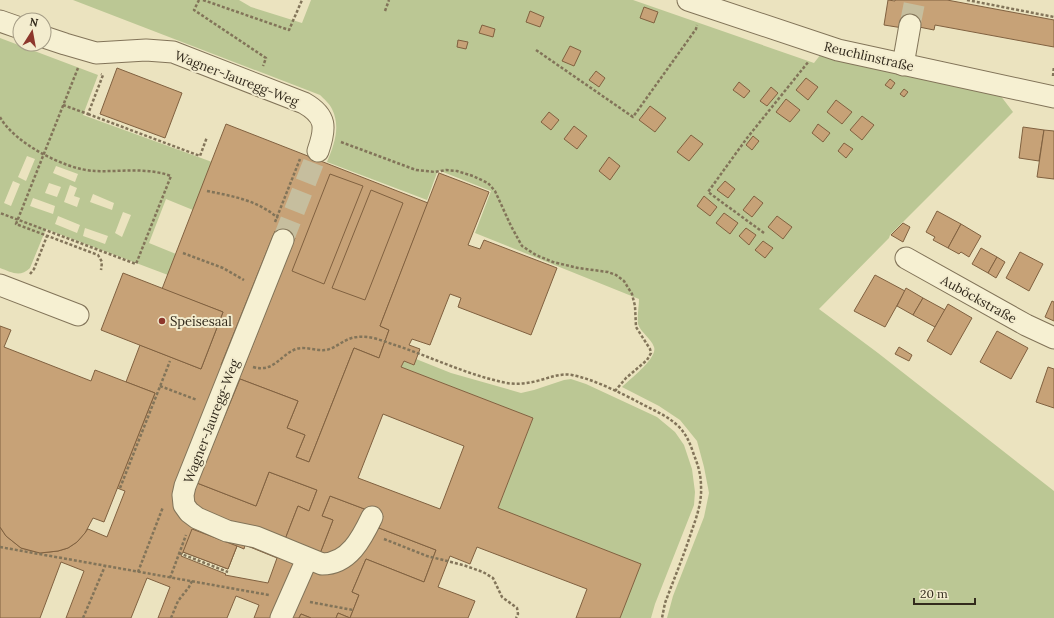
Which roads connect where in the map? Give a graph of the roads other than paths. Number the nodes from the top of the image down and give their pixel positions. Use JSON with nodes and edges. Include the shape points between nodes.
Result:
{"nodes":[{"id":1,"x":696,"y":3,"type":"edge"},
{"id":2,"x":0,"y":21,"type":"edge"},
{"id":3,"x":12,"y":25,"type":"edge"},
{"id":4,"x":910,"y":25,"type":"tunnel mouth"},
{"id":5,"x":52,"y":40,"type":"edge"},
{"id":6,"x":903,"y":65,"type":"junction"},
{"id":7,"x":1054,"y":97,"type":"edge"},
{"id":8,"x":314,"y":149,"type":"tunnel mouth"},
{"id":9,"x":282,"y":231,"type":"tunnel mouth"},
{"id":10,"x":906,"y":258,"type":"dead end"},
{"id":11,"x":0,"y":285,"type":"edge"},
{"id":12,"x":78,"y":315,"type":"dead end"},
{"id":13,"x":1054,"y":338,"type":"edge"},
{"id":14,"x":368,"y":524,"type":"road end"},
{"id":15,"x":307,"y":559,"type":"junction"},
{"id":16,"x":281,"y":618,"type":"edge"}],
"edges":[{"from":1,"to":6,"type":"street","name":"Reuchlinstraße","via":[[818,44]]},
{"from":2,"to":3,"type":"street"},
{"from":4,"to":6,"type":"street"},
{"from":5,"to":8,"type":"street","name":"Wagner-Jauregg-Weg","via":[[96,53],[146,50],[173,52],[304,104],[322,120]]},
{"from":6,"to":7,"type":"street","name":"Reuchlinstraße"},
{"from":9,"to":15,"type":"street","name":"Wagner-Jauregg-Weg","via":[[183,496],[184,505],[193,516],[227,530],[256,537]]},
{"from":10,"to":13,"type":"street","name":"Auböckstraße"},
{"from":11,"to":12,"type":"street"},
{"from":14,"to":15,"type":"street","via":[[356,546],[337,561],[322,564]]},
{"from":15,"to":16,"type":"street"}]}
